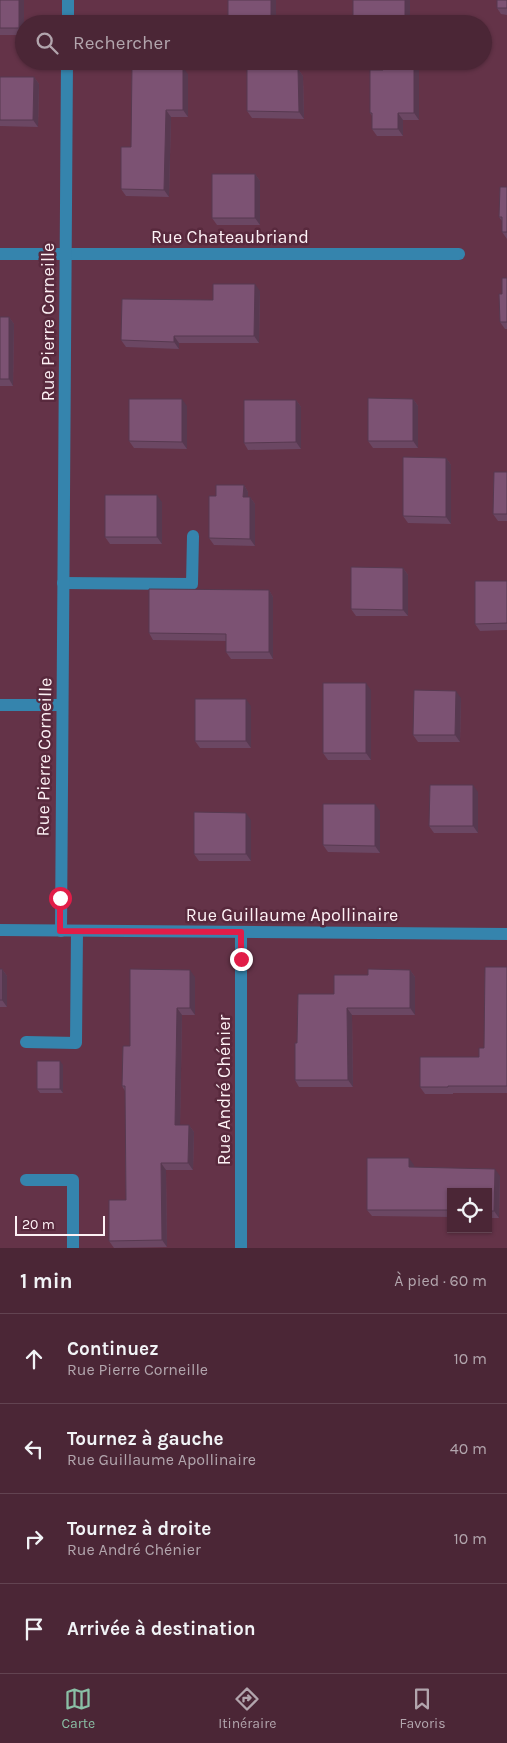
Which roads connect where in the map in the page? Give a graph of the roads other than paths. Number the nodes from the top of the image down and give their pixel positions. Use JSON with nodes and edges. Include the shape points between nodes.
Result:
{"nodes":[{"id":1,"x":68,"y":0,"type":"edge"},
{"id":2,"x":68,"y":15,"type":"edge"},
{"id":3,"x":67,"y":70,"type":"edge"},
{"id":4,"x":0,"y":254,"type":"edge"},
{"id":5,"x":459,"y":254,"type":"dead end"},
{"id":6,"x":66,"y":255,"type":"junction"},
{"id":7,"x":193,"y":536,"type":"dead end"},
{"id":8,"x":63,"y":583,"type":"junction"},
{"id":9,"x":0,"y":705,"type":"edge"},
{"id":10,"x":62,"y":705,"type":"junction"},
{"id":11,"x":0,"y":930,"type":"edge"},
{"id":12,"x":60,"y":931,"type":"junction"},
{"id":13,"x":77,"y":932,"type":"junction"},
{"id":14,"x":241,"y":932,"type":"junction"},
{"id":15,"x":507,"y":934,"type":"edge"},
{"id":16,"x":26,"y":1042,"type":"dead end"},
{"id":17,"x":26,"y":1180,"type":"dead end"},
{"id":18,"x":73,"y":1248,"type":"edge"},
{"id":19,"x":241,"y":1248,"type":"edge"}],
"edges":[{"from":1,"to":2,"type":"street"},
{"from":3,"to":6,"type":"street","name":"Rue Pierre Corneille"},
{"from":4,"to":6,"type":"street","name":"Rue Chateaubriand"},
{"from":5,"to":6,"type":"street","name":"Rue Chateaubriand"},
{"from":6,"to":8,"type":"street","name":"Rue Pierre Corneille"},
{"from":7,"to":8,"type":"street","via":[[192,584]]},
{"from":8,"to":10,"type":"street","name":"Rue Pierre Corneille"},
{"from":9,"to":10,"type":"street"},
{"from":10,"to":12,"type":"street","name":"Rue Pierre Corneille"},
{"from":11,"to":12,"type":"street","name":"Rue Guillaume Apollinaire"},
{"from":12,"to":13,"type":"street","name":"Rue Guillaume Apollinaire"},
{"from":13,"to":14,"type":"street","name":"Rue Guillaume Apollinaire"},
{"from":13,"to":16,"type":"street","via":[[76,1044]]},
{"from":14,"to":15,"type":"street","name":"Rue Guillaume Apollinaire"},
{"from":14,"to":19,"type":"street","name":"Rue André Chénier"},
{"from":17,"to":18,"type":"street","via":[[73,1180]]}]}
